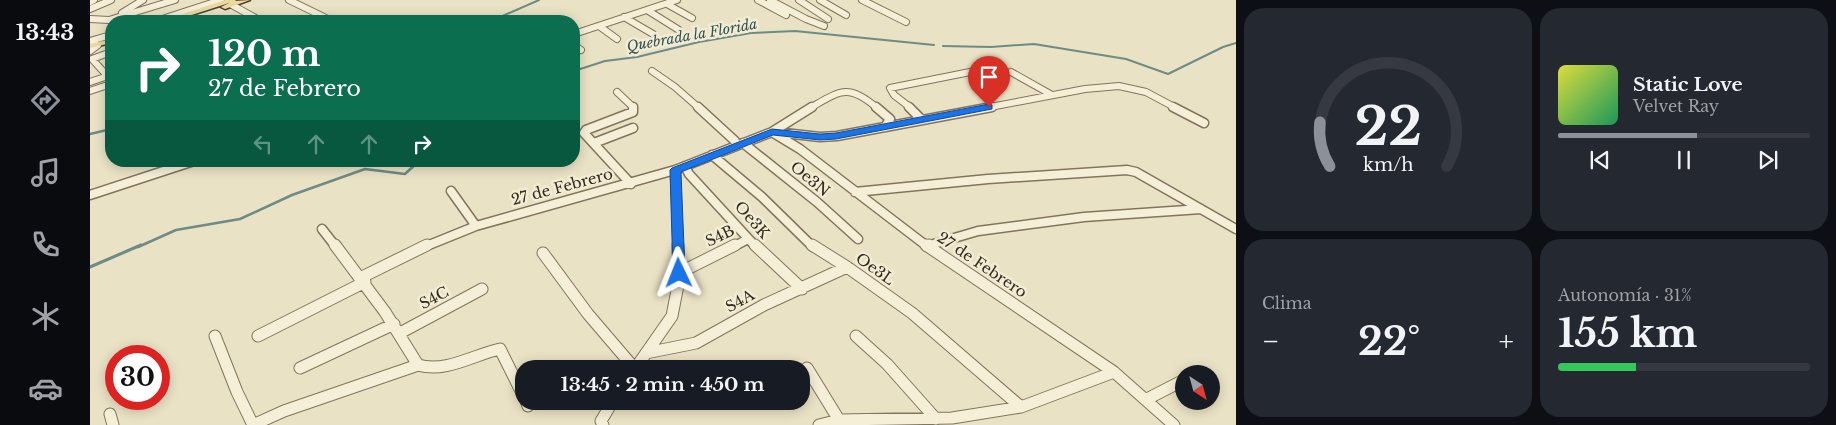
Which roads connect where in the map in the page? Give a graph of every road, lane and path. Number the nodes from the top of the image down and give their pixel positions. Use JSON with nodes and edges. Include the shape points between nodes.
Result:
{"nodes":[{"id":1,"x":94,"y":0,"type":"edge"},
{"id":2,"x":110,"y":0,"type":"edge"},
{"id":3,"x":143,"y":0,"type":"edge"},
{"id":4,"x":176,"y":0,"type":"edge"},
{"id":5,"x":221,"y":0,"type":"edge"},
{"id":6,"x":246,"y":0,"type":"edge"},
{"id":7,"x":289,"y":0,"type":"edge"},
{"id":8,"x":677,"y":0,"type":"edge"},
{"id":9,"x":758,"y":0,"type":"edge"},
{"id":10,"x":770,"y":0,"type":"edge"},
{"id":11,"x":799,"y":0,"type":"edge"},
{"id":12,"x":820,"y":0,"type":"edge"},
{"id":13,"x":862,"y":0,"type":"edge"},
{"id":14,"x":90,"y":2,"type":"edge"},
{"id":15,"x":232,"y":2,"type":"edge"},
{"id":16,"x":667,"y":4,"type":"junction"},
{"id":17,"x":90,"y":8,"type":"edge"},
{"id":18,"x":647,"y":10,"type":"junction"},
{"id":19,"x":118,"y":15,"type":"edge"},
{"id":20,"x":126,"y":15,"type":"edge"},
{"id":21,"x":175,"y":15,"type":"edge"},
{"id":22,"x":187,"y":15,"type":"edge"},
{"id":23,"x":197,"y":15,"type":"edge"},
{"id":24,"x":252,"y":15,"type":"edge"},
{"id":25,"x":320,"y":15,"type":"edge"},
{"id":26,"x":786,"y":15,"type":"dead end"},
{"id":27,"x":846,"y":15,"type":"dead end"},
{"id":28,"x":624,"y":17,"type":"junction"},
{"id":29,"x":692,"y":18,"type":"dead end"},
{"id":30,"x":828,"y":18,"type":"dead end"},
{"id":31,"x":90,"y":19,"type":"edge"},
{"id":32,"x":105,"y":20,"type":"edge"},
{"id":33,"x":906,"y":22,"type":"dead end"},
{"id":34,"x":599,"y":26,"type":"junction"},
{"id":35,"x":824,"y":26,"type":"dead end"},
{"id":36,"x":679,"y":30,"type":"dead end"},
{"id":37,"x":580,"y":32,"type":"edge"},
{"id":38,"x":653,"y":34,"type":"dead end"},
{"id":39,"x":105,"y":38,"type":"edge"},
{"id":40,"x":617,"y":39,"type":"dead end"},
{"id":41,"x":105,"y":42,"type":"edge"},
{"id":42,"x":92,"y":43,"type":"edge"},
{"id":43,"x":90,"y":51,"type":"edge"},
{"id":44,"x":105,"y":54,"type":"edge"},
{"id":45,"x":652,"y":71,"type":"dead end"},
{"id":46,"x":975,"y":71,"type":"dead end"},
{"id":47,"x":105,"y":72,"type":"edge"},
{"id":48,"x":1011,"y":72,"type":"dead end"},
{"id":49,"x":105,"y":78,"type":"edge"},
{"id":50,"x":90,"y":82,"type":"edge"},
{"id":51,"x":105,"y":86,"type":"edge"},
{"id":52,"x":90,"y":91,"type":"edge"},
{"id":53,"x":617,"y":92,"type":"dead end"},
{"id":54,"x":1052,"y":95,"type":"junction"},
{"id":55,"x":922,"y":119,"type":"junction"},
{"id":56,"x":1204,"y":123,"type":"dead end"},
{"id":57,"x":885,"y":126,"type":"junction"},
{"id":58,"x":633,"y":128,"type":"dead end"},
{"id":59,"x":772,"y":132,"type":"junction"},
{"id":60,"x":594,"y":143,"type":"junction"},
{"id":61,"x":739,"y":144,"type":"junction"},
{"id":62,"x":712,"y":155,"type":"junction"},
{"id":63,"x":174,"y":167,"type":"edge"},
{"id":64,"x":680,"y":168,"type":"junction"},
{"id":65,"x":631,"y":184,"type":"junction"},
{"id":66,"x":451,"y":191,"type":"dead end"},
{"id":67,"x":92,"y":192,"type":"edge"},
{"id":68,"x":855,"y":192,"type":"junction"},
{"id":69,"x":1201,"y":209,"type":"junction"},
{"id":70,"x":476,"y":226,"type":"junction"},
{"id":71,"x":322,"y":229,"type":"dead end"},
{"id":72,"x":1236,"y":229,"type":"edge"},
{"id":73,"x":748,"y":238,"type":"junction"},
{"id":74,"x":858,"y":238,"type":"dead end"},
{"id":75,"x":926,"y":246,"type":"junction"},
{"id":76,"x":543,"y":253,"type":"dead end"},
{"id":77,"x":847,"y":267,"type":"junction"},
{"id":78,"x":679,"y":273,"type":"junction"},
{"id":79,"x":363,"y":279,"type":"junction"},
{"id":80,"x":482,"y":289,"type":"dead end"},
{"id":81,"x":802,"y":289,"type":"junction"},
{"id":82,"x":397,"y":329,"type":"junction"},
{"id":83,"x":215,"y":336,"type":"dead end"},
{"id":84,"x":258,"y":336,"type":"dead end"},
{"id":85,"x":856,"y":336,"type":"dead end"},
{"id":86,"x":646,"y":353,"type":"junction"},
{"id":87,"x":627,"y":360,"type":"edge"},
{"id":88,"x":641,"y":360,"type":"edge"},
{"id":89,"x":418,"y":364,"type":"junction"},
{"id":90,"x":300,"y":368,"type":"dead end"},
{"id":91,"x":1114,"y":372,"type":"junction"},
{"id":92,"x":810,"y":373,"type":"edge"},
{"id":93,"x":515,"y":379,"type":"edge"},
{"id":94,"x":1175,"y":385,"type":"edge"},
{"id":95,"x":1147,"y":399,"type":"junction"},
{"id":96,"x":1021,"y":407,"type":"junction"},
{"id":97,"x":608,"y":410,"type":"edge"},
{"id":98,"x":936,"y":419,"type":"junction"},
{"id":99,"x":839,"y":420,"type":"junction"},
{"id":100,"x":253,"y":425,"type":"edge"},
{"id":101,"x":603,"y":425,"type":"edge"},
{"id":102,"x":819,"y":425,"type":"edge"},
{"id":103,"x":1174,"y":425,"type":"edge"}],
"edges":[{"from":1,"to":14,"type":"street"},
{"from":2,"to":17,"type":"street"},
{"from":3,"to":19,"type":"street"},
{"from":4,"to":20,"type":"street"},
{"from":5,"to":21,"type":"street"},
{"from":6,"to":15,"type":"main road"},
{"from":7,"to":25,"type":"street"},
{"from":8,"to":16,"type":"street"},
{"from":9,"to":26,"type":"street"},
{"from":10,"to":35,"type":"street"},
{"from":11,"to":30,"type":"street"},
{"from":12,"to":27,"type":"street"},
{"from":13,"to":33,"type":"street"},
{"from":15,"to":22,"type":"main road"},
{"from":15,"to":23,"type":"main road"},
{"from":15,"to":24,"type":"street"},
{"from":16,"to":18,"type":"street"},
{"from":16,"to":29,"type":"street"},
{"from":18,"to":28,"type":"street"},
{"from":18,"to":36,"type":"street"},
{"from":28,"to":34,"type":"street"},
{"from":28,"to":38,"type":"street"},
{"from":31,"to":32,"type":"street"},
{"from":34,"to":37,"type":"street"},
{"from":34,"to":40,"type":"street"},
{"from":39,"to":42,"type":"main road"},
{"from":41,"to":42,"type":"main road"},
{"from":42,"to":43,"type":"street"},
{"from":44,"to":47,"type":"street","via":[[92,59]]},
{"from":45,"to":61,"type":"street","name":"Oe3N","via":[[673,83]]},
{"from":46,"to":55,"type":"street","via":[[890,88]]},
{"from":48,"to":54,"type":"street"},
{"from":49,"to":50,"type":"street"},
{"from":51,"to":52,"type":"street"},
{"from":53,"to":60,"type":"street","via":[[634,110],[584,132]]},
{"from":54,"to":55,"type":"street","name":"27 de Febrero"},
{"from":54,"to":56,"type":"street","name":"27 de Febrero","via":[[1119,86],[1132,88],[1146,92]]},
{"from":55,"to":57,"type":"street","name":"27 de Febrero"},
{"from":57,"to":59,"type":"street","name":"27 de Febrero","via":[[820,137]]},
{"from":57,"to":59,"type":"street","via":[[890,119],[888,117],[859,95],[843,91]]},
{"from":58,"to":60,"type":"street"},
{"from":59,"to":61,"type":"street","name":"27 de Febrero"},
{"from":59,"to":68,"type":"street","name":"27 de Febrero","via":[[806,153]]},
{"from":60,"to":65,"type":"street"},
{"from":61,"to":62,"type":"street","name":"27 de Febrero"},
{"from":61,"to":74,"type":"street","name":"Oe3N","via":[[817,202]]},
{"from":62,"to":64,"type":"street","name":"27 de Febrero"},
{"from":62,"to":77,"type":"street","name":"Oe3L","via":[[816,249]]},
{"from":63,"to":67,"type":"street"},
{"from":64,"to":65,"type":"street","name":"27 de Febrero"},
{"from":64,"to":73,"type":"street","name":"Oe3K","via":[[721,206]]},
{"from":64,"to":78,"type":"street"},
{"from":65,"to":70,"type":"street","name":"27 de Febrero"},
{"from":66,"to":70,"type":"street"},
{"from":68,"to":69,"type":"street","via":[[1127,170]]},
{"from":68,"to":75,"type":"street","name":"27 de Febrero"},
{"from":69,"to":72,"type":"street"},
{"from":69,"to":75,"type":"street","via":[[1074,218],[978,231]]},
{"from":70,"to":79,"type":"street","name":"27 de Febrero","via":[[420,248]]},
{"from":71,"to":79,"type":"street"},
{"from":73,"to":78,"type":"street","name":"S4B"},
{"from":73,"to":81,"type":"street","name":"Oe3K"},
{"from":75,"to":91,"type":"street","name":"27 de Febrero"},
{"from":76,"to":87,"type":"street"},
{"from":77,"to":81,"type":"street","name":"S4A"},
{"from":77,"to":96,"type":"street","name":"Oe3L","via":[[927,325]]},
{"from":78,"to":86,"type":"street","via":[[672,316]]},
{"from":79,"to":82,"type":"street"},
{"from":79,"to":84,"type":"street","name":"27 de Febrero"},
{"from":80,"to":82,"type":"street","name":"S4C"},
{"from":81,"to":86,"type":"street","name":"S4A","via":[[764,305],[696,343]]},
{"from":82,"to":89,"type":"street"},
{"from":82,"to":90,"type":"street"},
{"from":83,"to":100,"type":"street"},
{"from":85,"to":98,"type":"street","via":[[887,364]]},
{"from":86,"to":88,"type":"street"},
{"from":89,"to":93,"type":"street","via":[[424,368],[435,367],[500,349]]},
{"from":89,"to":100,"type":"street"},
{"from":91,"to":95,"type":"street","name":"27 de Febrero"},
{"from":91,"to":96,"type":"street"},
{"from":92,"to":99,"type":"street"},
{"from":94,"to":95,"type":"street"},
{"from":95,"to":103,"type":"street","name":"27 de Febrero"},
{"from":96,"to":98,"type":"street"},
{"from":97,"to":101,"type":"street","via":[[601,421]]},
{"from":98,"to":99,"type":"street"},
{"from":99,"to":102,"type":"street"}]}
